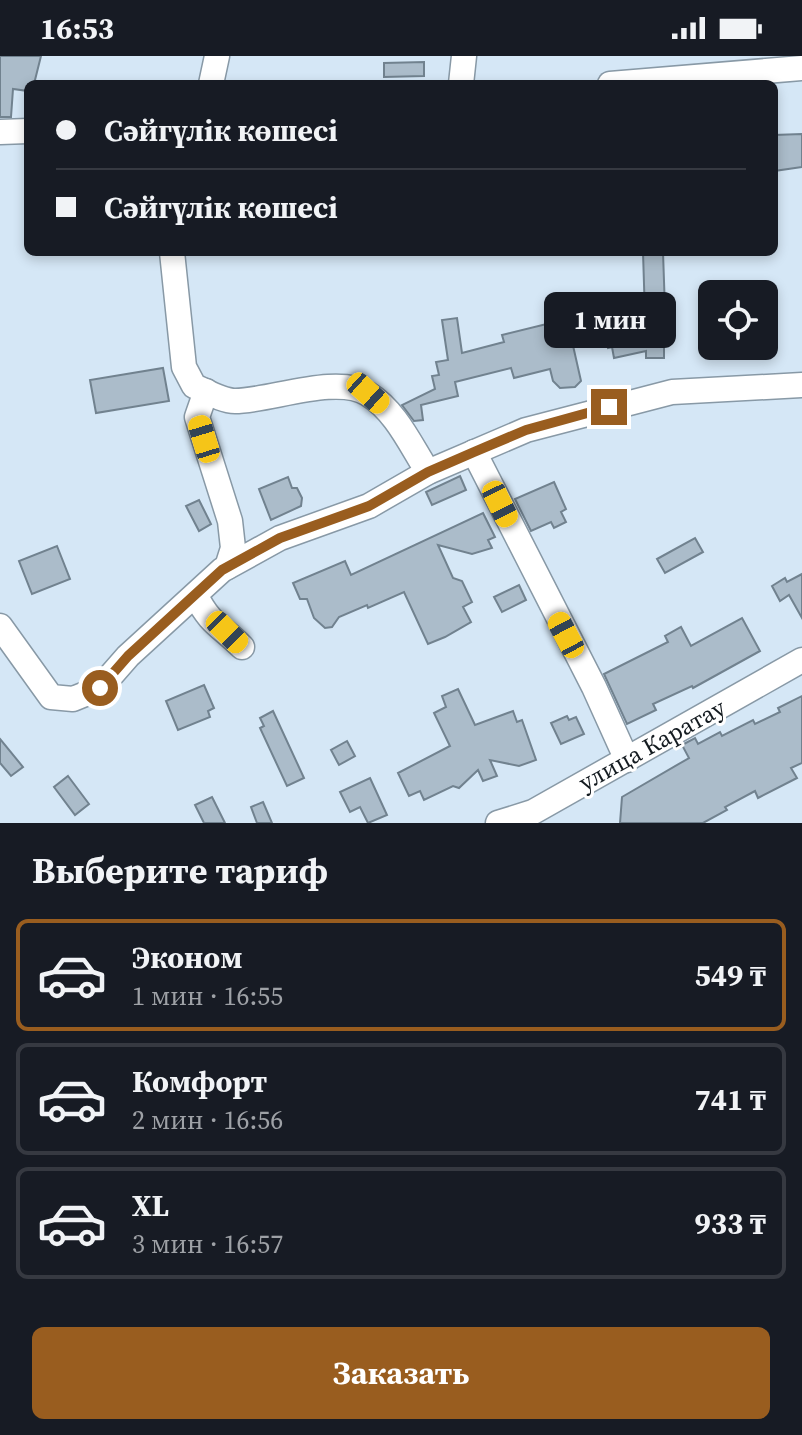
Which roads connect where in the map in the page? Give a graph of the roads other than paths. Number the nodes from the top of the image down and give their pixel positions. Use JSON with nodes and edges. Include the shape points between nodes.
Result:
{"nodes":[{"id":1,"x":217,"y":56,"type":"edge"},
{"id":2,"x":464,"y":56,"type":"edge"},
{"id":3,"x":767,"y":64,"type":"edge"},
{"id":4,"x":802,"y":68,"type":"edge"},
{"id":5,"x":212,"y":80,"type":"edge"},
{"id":6,"x":461,"y":80,"type":"edge"},
{"id":7,"x":641,"y":80,"type":"edge"},
{"id":8,"x":24,"y":131,"type":"edge"},
{"id":9,"x":0,"y":132,"type":"edge"},
{"id":10,"x":172,"y":256,"type":"edge"},
{"id":11,"x":802,"y":385,"type":"edge"},
{"id":12,"x":206,"y":391,"type":"junction"},
{"id":13,"x":474,"y":452,"type":"junction"},
{"id":14,"x":428,"y":472,"type":"junction"},
{"id":15,"x":227,"y":567,"type":"junction"},
{"id":16,"x":196,"y":596,"type":"junction"},
{"id":17,"x":0,"y":626,"type":"edge"},
{"id":18,"x":242,"y":647,"type":"dead end"},
{"id":19,"x":802,"y":660,"type":"edge"},
{"id":20,"x":627,"y":760,"type":"junction"},
{"id":21,"x":530,"y":817,"type":"edge"},
{"id":22,"x":498,"y":823,"type":"edge"}],
"edges":[{"from":1,"to":5,"type":"street"},
{"from":2,"to":6,"type":"street"},
{"from":3,"to":4,"type":"street"},
{"from":3,"to":7,"type":"street"},
{"from":8,"to":9,"type":"street"},
{"from":10,"to":12,"type":"street","via":[[184,367],[194,386]]},
{"from":11,"to":13,"type":"street","via":[[672,392],[526,430]]},
{"from":12,"to":14,"type":"street","via":[[232,401],[349,387],[368,393],[391,415]]},
{"from":12,"to":15,"type":"street","via":[[197,417],[230,521],[233,548]]},
{"from":13,"to":14,"type":"street"},
{"from":13,"to":20,"type":"street"},
{"from":14,"to":15,"type":"street","via":[[369,506],[280,538]]},
{"from":15,"to":16,"type":"street"},
{"from":16,"to":17,"type":"street","via":[[100,688],[73,699],[51,697]]},
{"from":16,"to":18,"type":"street","via":[[216,626]]},
{"from":19,"to":20,"type":"street","name":"улица Каратау"},
{"from":20,"to":21,"type":"street","name":"улица Каратау"},
{"from":21,"to":22,"type":"street","name":"улица Каратау"}]}
